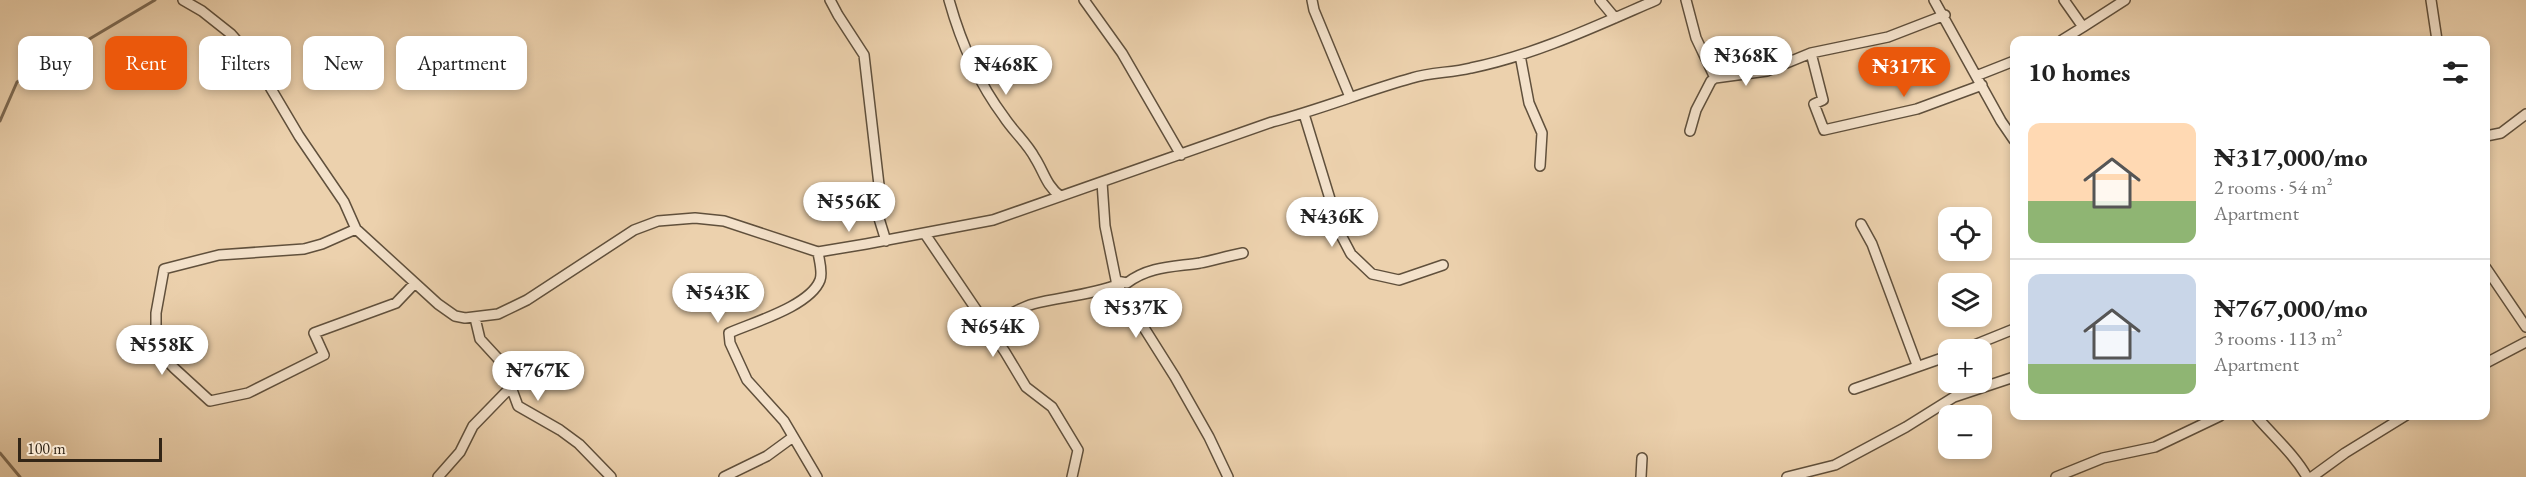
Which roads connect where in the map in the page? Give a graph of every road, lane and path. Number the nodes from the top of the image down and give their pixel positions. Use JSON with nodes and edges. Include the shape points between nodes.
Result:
{"nodes":[{"id":1,"x":183,"y":0,"type":"edge"},
{"id":2,"x":830,"y":0,"type":"edge"},
{"id":3,"x":949,"y":0,"type":"edge"},
{"id":4,"x":1084,"y":0,"type":"edge"},
{"id":5,"x":1312,"y":0,"type":"edge"},
{"id":6,"x":1600,"y":0,"type":"edge"},
{"id":7,"x":1656,"y":0,"type":"edge"},
{"id":8,"x":1686,"y":0,"type":"edge"},
{"id":9,"x":1935,"y":0,"type":"edge"},
{"id":10,"x":2064,"y":0,"type":"edge"},
{"id":11,"x":2125,"y":0,"type":"edge"},
{"id":12,"x":2431,"y":0,"type":"edge"},
{"id":13,"x":1945,"y":15,"type":"junction"},
{"id":14,"x":1615,"y":18,"type":"junction"},
{"id":15,"x":2083,"y":27,"type":"junction"},
{"id":16,"x":2068,"y":36,"type":"edge"},
{"id":17,"x":2436,"y":36,"type":"edge"},
{"id":18,"x":1811,"y":53,"type":"junction"},
{"id":19,"x":1520,"y":55,"type":"junction"},
{"id":20,"x":2010,"y":63,"type":"edge"},
{"id":21,"x":1976,"y":76,"type":"junction"},
{"id":22,"x":1715,"y":78,"type":"junction"},
{"id":23,"x":1982,"y":85,"type":"junction"},
{"id":24,"x":1350,"y":97,"type":"junction"},
{"id":25,"x":1304,"y":114,"type":"junction"},
{"id":26,"x":2526,"y":114,"type":"edge"},
{"id":27,"x":1690,"y":131,"type":"dead end"},
{"id":28,"x":2010,"y":133,"type":"edge"},
{"id":29,"x":2490,"y":135,"type":"edge"},
{"id":30,"x":1180,"y":155,"type":"junction"},
{"id":31,"x":1540,"y":166,"type":"dead end"},
{"id":32,"x":1102,"y":182,"type":"junction"},
{"id":33,"x":1060,"y":196,"type":"junction"},
{"id":34,"x":1861,"y":224,"type":"dead end"},
{"id":35,"x":356,"y":229,"type":"junction"},
{"id":36,"x":925,"y":234,"type":"junction"},
{"id":37,"x":886,"y":241,"type":"junction"},
{"id":38,"x":818,"y":252,"type":"junction"},
{"id":39,"x":1243,"y":253,"type":"dead end"},
{"id":40,"x":1443,"y":265,"type":"dead end"},
{"id":41,"x":2490,"y":274,"type":"edge"},
{"id":42,"x":415,"y":283,"type":"junction"},
{"id":43,"x":1117,"y":283,"type":"junction"},
{"id":44,"x":475,"y":318,"type":"junction"},
{"id":45,"x":985,"y":324,"type":"junction"},
{"id":46,"x":2526,"y":327,"type":"edge"},
{"id":47,"x":2010,"y":331,"type":"edge"},
{"id":48,"x":1989,"y":339,"type":"edge"},
{"id":49,"x":2526,"y":342,"type":"edge"},
{"id":50,"x":1938,"y":359,"type":"edge"},
{"id":51,"x":2490,"y":361,"type":"edge"},
{"id":52,"x":1917,"y":365,"type":"junction"},
{"id":53,"x":2010,"y":378,"type":"edge"},
{"id":54,"x":511,"y":387,"type":"junction"},
{"id":55,"x":1854,"y":389,"type":"dead end"},
{"id":56,"x":2212,"y":420,"type":"edge"},
{"id":57,"x":2259,"y":420,"type":"edge"},
{"id":58,"x":2398,"y":420,"type":"edge"},
{"id":59,"x":793,"y":437,"type":"junction"},
{"id":60,"x":1642,"y":458,"type":"dead end"},
{"id":61,"x":438,"y":477,"type":"edge"},
{"id":62,"x":610,"y":477,"type":"edge"},
{"id":63,"x":724,"y":477,"type":"edge"},
{"id":64,"x":817,"y":477,"type":"edge"},
{"id":65,"x":1072,"y":477,"type":"edge"},
{"id":66,"x":1228,"y":477,"type":"edge"},
{"id":67,"x":1641,"y":477,"type":"edge"},
{"id":68,"x":1787,"y":477,"type":"edge"},
{"id":69,"x":2056,"y":477,"type":"edge"},
{"id":70,"x":2310,"y":477,"type":"edge"}],
"edges":[{"from":1,"to":35,"type":"street","via":[[231,34],[254,60],[344,202]]},
{"from":2,"to":37,"type":"street","via":[[864,55],[879,185],[877,212]]},
{"from":3,"to":33,"type":"street","via":[[959,36],[978,79],[1035,157],[1046,182]]},
{"from":4,"to":30,"type":"street","via":[[1122,54]]},
{"from":5,"to":24,"type":"street"},
{"from":6,"to":14,"type":"street"},
{"from":7,"to":14,"type":"street"},
{"from":8,"to":22,"type":"street","via":[[1696,38]]},
{"from":9,"to":13,"type":"street"},
{"from":10,"to":15,"type":"street"},
{"from":11,"to":15,"type":"street"},
{"from":12,"to":17,"type":"street"},
{"from":13,"to":18,"type":"street","via":[[1888,37]]},
{"from":13,"to":21,"type":"street"},
{"from":14,"to":19,"type":"street"},
{"from":15,"to":16,"type":"street"},
{"from":18,"to":22,"type":"street","via":[[1767,71]]},
{"from":18,"to":23,"type":"street","via":[[1823,100],[1814,104],[1824,130],[1917,109]]},
{"from":19,"to":24,"type":"street","via":[[1470,69],[1413,77]]},
{"from":19,"to":31,"type":"street","via":[[1529,103],[1542,133]]},
{"from":20,"to":21,"type":"street"},
{"from":21,"to":23,"type":"street"},
{"from":22,"to":27,"type":"street","via":[[1696,110]]},
{"from":23,"to":28,"type":"street"},
{"from":24,"to":25,"type":"street"},
{"from":25,"to":30,"type":"street"},
{"from":25,"to":40,"type":"street","via":[[1341,235],[1351,254],[1372,274],[1400,280]]},
{"from":26,"to":29,"type":"street","via":[[2501,133]]},
{"from":30,"to":32,"type":"street"},
{"from":32,"to":33,"type":"street"},
{"from":32,"to":43,"type":"street","via":[[1105,226]]},
{"from":33,"to":36,"type":"street","via":[[993,220]]},
{"from":34,"to":52,"type":"street"},
{"from":35,"to":42,"type":"street"},
{"from":35,"to":42,"type":"street","via":[[304,249],[219,255],[164,269],[156,313],[156,349],[210,401],[248,393],[324,355],[314,333],[396,303]]},
{"from":36,"to":37,"type":"street"},
{"from":36,"to":45,"type":"street"},
{"from":37,"to":38,"type":"street"},
{"from":38,"to":44,"type":"street","via":[[724,221],[658,221],[634,230],[527,300],[498,314]]},
{"from":38,"to":59,"type":"street","via":[[821,277],[813,293],[787,309],[729,333],[747,380],[779,414]]},
{"from":39,"to":43,"type":"street","via":[[1152,269],[1127,283]]},
{"from":41,"to":46,"type":"street"},
{"from":42,"to":44,"type":"street","via":[[455,316]]},
{"from":43,"to":45,"type":"street","via":[[1081,296],[1030,305],[1007,318]]},
{"from":43,"to":66,"type":"street","via":[[1175,377]]},
{"from":44,"to":54,"type":"street","via":[[480,339],[513,375]]},
{"from":45,"to":65,"type":"street","via":[[1026,387],[1052,407],[1078,450]]},
{"from":47,"to":48,"type":"street"},
{"from":49,"to":51,"type":"street"},
{"from":50,"to":52,"type":"street"},
{"from":52,"to":55,"type":"street"},
{"from":53,"to":68,"type":"street","via":[[1954,397],[1835,465]]},
{"from":54,"to":61,"type":"street","via":[[473,426],[460,452]]},
{"from":54,"to":62,"type":"street","via":[[518,406],[579,444]]},
{"from":56,"to":69,"type":"street","via":[[2155,447],[2103,458]]},
{"from":57,"to":70,"type":"street"},
{"from":58,"to":70,"type":"street"},
{"from":59,"to":63,"type":"street","via":[[767,456]]},
{"from":59,"to":64,"type":"street"},
{"from":60,"to":67,"type":"street"}]}
